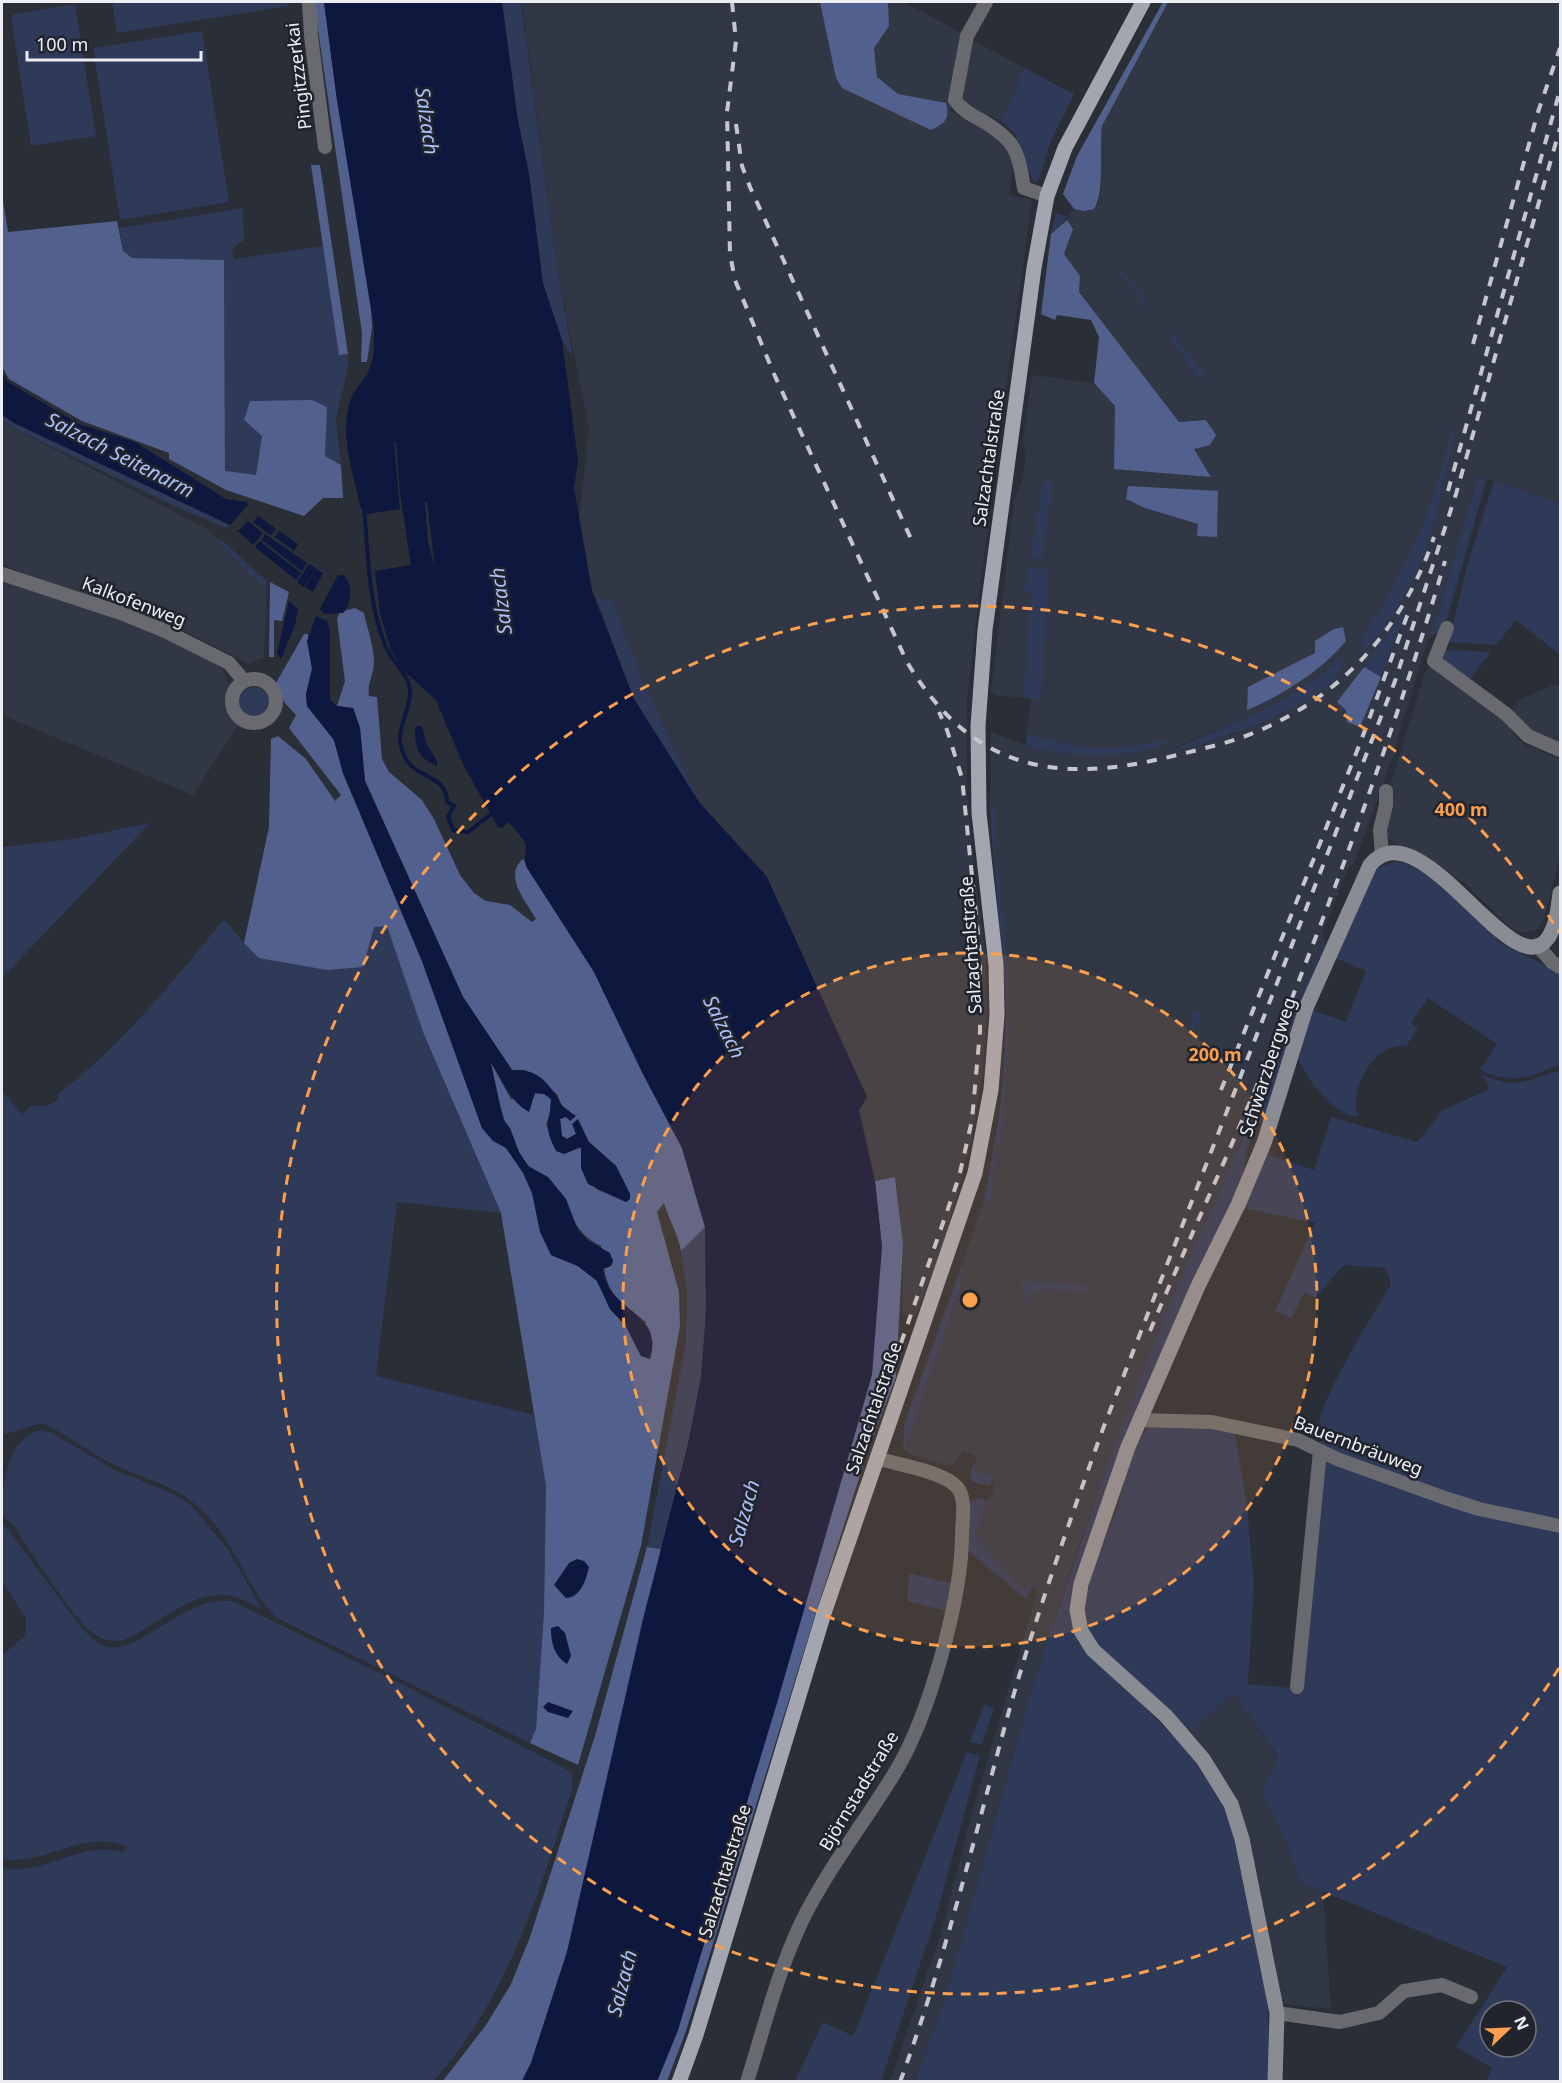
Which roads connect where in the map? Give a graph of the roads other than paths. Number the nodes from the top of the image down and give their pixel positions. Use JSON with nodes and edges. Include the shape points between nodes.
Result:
{"nodes":[{"id":1,"x":309,"y":2,"type":"edge"},
{"id":2,"x":986,"y":2,"type":"edge"},
{"id":3,"x":1143,"y":2,"type":"edge"},
{"id":4,"x":325,"y":147,"type":"dead end"},
{"id":5,"x":1047,"y":196,"type":"junction"},
{"id":6,"x":2,"y":574,"type":"edge"},
{"id":7,"x":1447,"y":628,"type":"dead end"},
{"id":8,"x":244,"y":681,"type":"dead end"},
{"id":9,"x":1560,"y":750,"type":"edge"},
{"id":10,"x":1386,"y":791,"type":"dead end"},
{"id":11,"x":1382,"y":855,"type":"junction"},
{"id":12,"x":1560,"y":893,"type":"edge"},
{"id":13,"x":1537,"y":945,"type":"junction"},
{"id":14,"x":1560,"y":967,"type":"edge"},
{"id":15,"x":1139,"y":1420,"type":"junction"},
{"id":16,"x":1320,"y":1451,"type":"junction"},
{"id":17,"x":877,"y":1458,"type":"junction"},
{"id":18,"x":1560,"y":1526,"type":"edge"},
{"id":19,"x":1298,"y":1687,"type":"dead end"},
{"id":20,"x":1471,"y":1997,"type":"dead end"},
{"id":21,"x":1277,"y":2013,"type":"junction"},
{"id":22,"x":679,"y":2082,"type":"edge"},
{"id":23,"x":747,"y":2082,"type":"edge"},
{"id":24,"x":1275,"y":2082,"type":"edge"}],
"edges":[{"from":1,"to":4,"type":"street","name":"Pingitzzerkai"},
{"from":2,"to":5,"type":"street","via":[[967,36],[955,100],[961,109],[1012,142],[1024,188]]},
{"from":3,"to":5,"type":"main road","name":"Salzachtalstraße","via":[[1065,148]]},
{"from":5,"to":17,"type":"main road","name":"Salzachtalstraße","via":[[1001,504],[979,717],[980,813],[996,965],[991,1090],[975,1173]]},
{"from":6,"to":8,"type":"street","name":"Kalkofenweg","via":[[165,631],[229,663]]},
{"from":7,"to":9,"type":"street","via":[[1434,661],[1506,714],[1528,736]]},
{"from":10,"to":11,"type":"street","via":[[1380,830]]},
{"from":11,"to":13,"type":"street","via":[[1399,853],[1410,858],[1458,891],[1510,941]]},
{"from":11,"to":15,"type":"street","name":"Schwarzbergweg","via":[[1363,876],[1327,956],[1306,1008],[1264,1143]]},
{"from":12,"to":13,"type":"street","via":[[1548,938]]},
{"from":13,"to":14,"type":"street"},
{"from":15,"to":16,"type":"street","name":"Bauernbräuweg","via":[[1212,1422],[1298,1440]]},
{"from":15,"to":21,"type":"street","name":"Schwarzbergweg","via":[[1081,1584],[1078,1623],[1093,1650],[1166,1716],[1203,1759],[1231,1804],[1242,1839]]},
{"from":16,"to":18,"type":"street","name":"Bauernbräuweg","via":[[1479,1509]]},
{"from":16,"to":19,"type":"street"},
{"from":17,"to":22,"type":"main road","name":"Salzachtalstraße","via":[[824,1613]]},
{"from":17,"to":23,"type":"street","name":"Björnstadstraße","via":[[944,1478],[957,1486],[963,1501],[961,1574],[916,1730],[898,1767],[800,1924],[769,2001]]},
{"from":20,"to":21,"type":"street","via":[[1442,1984],[1404,1991],[1379,2013],[1340,2022]]},
{"from":21,"to":24,"type":"street","name":"Schwarzbergweg"}]}
